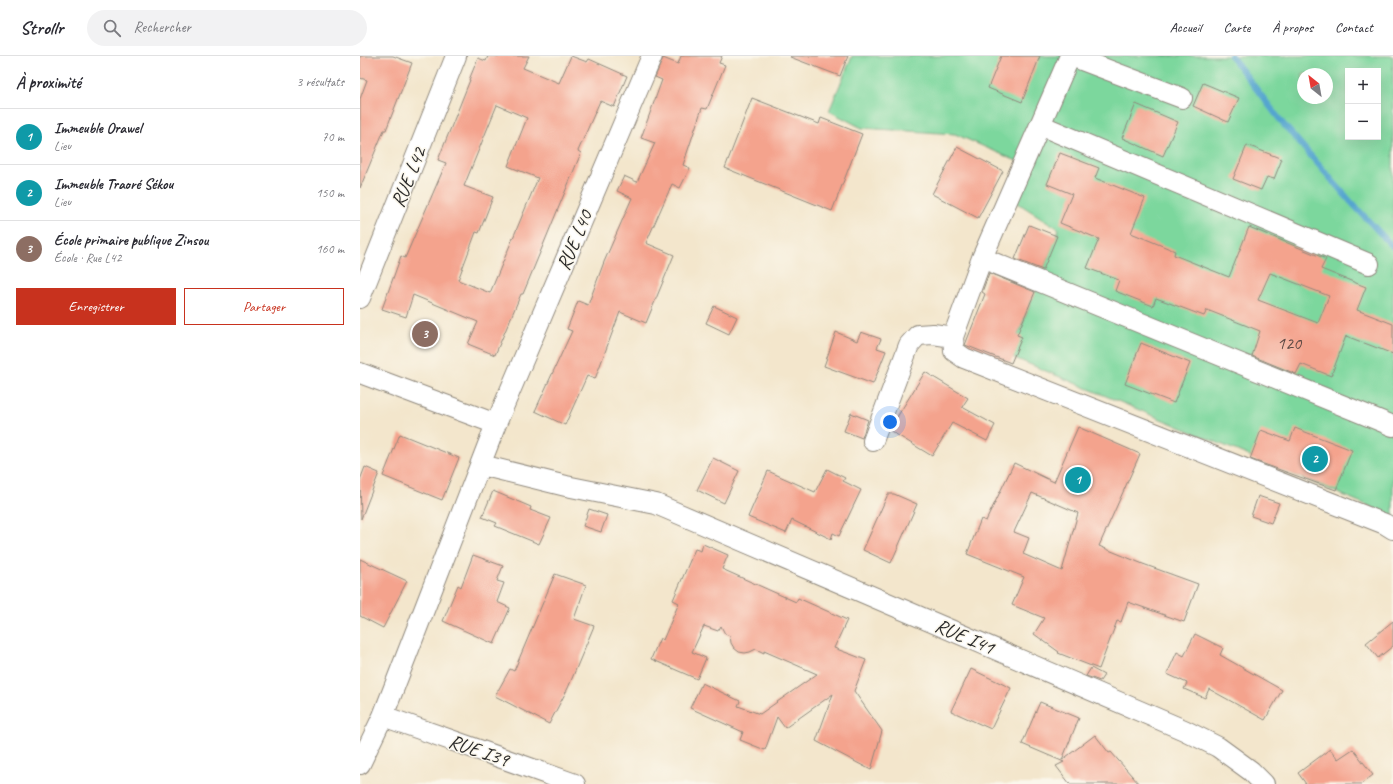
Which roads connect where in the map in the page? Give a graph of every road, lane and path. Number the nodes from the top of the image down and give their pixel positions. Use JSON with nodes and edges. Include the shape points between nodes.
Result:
{"nodes":[{"id":1,"x":456,"y":56,"type":"edge"},
{"id":2,"x":652,"y":56,"type":"edge"},
{"id":3,"x":1071,"y":56,"type":"edge"},
{"id":4,"x":1182,"y":98,"type":"dead end"},
{"id":5,"x":1040,"y":125,"type":"junction"},
{"id":6,"x":982,"y":258,"type":"junction"},
{"id":7,"x":1369,"y":264,"type":"dead end"},
{"id":8,"x":360,"y":298,"type":"edge"},
{"id":9,"x":953,"y":338,"type":"junction"},
{"id":10,"x":360,"y":373,"type":"edge"},
{"id":11,"x":496,"y":424,"type":"junction"},
{"id":12,"x":1393,"y":426,"type":"edge"},
{"id":13,"x":873,"y":441,"type":"dead end"},
{"id":14,"x":481,"y":464,"type":"junction"},
{"id":15,"x":1393,"y":529,"type":"edge"},
{"id":16,"x":383,"y":716,"type":"junction"},
{"id":17,"x":360,"y":764,"type":"edge"},
{"id":18,"x":575,"y":784,"type":"edge"},
{"id":19,"x":1264,"y":784,"type":"edge"}],
"edges":[{"from":1,"to":8,"type":"street","name":"RUE L42"},
{"from":2,"to":11,"type":"street","name":"RUE L40"},
{"from":3,"to":4,"type":"street"},
{"from":3,"to":5,"type":"street"},
{"from":5,"to":6,"type":"street"},
{"from":5,"to":7,"type":"street"},
{"from":6,"to":9,"type":"street"},
{"from":6,"to":12,"type":"street"},
{"from":9,"to":13,"type":"street","via":[[933,334],[918,335],[909,345]]},
{"from":9,"to":15,"type":"street","via":[[954,351],[964,358]]},
{"from":10,"to":11,"type":"street"},
{"from":11,"to":14,"type":"street","name":"RUE L40"},
{"from":14,"to":16,"type":"street","name":"RUE L40"},
{"from":14,"to":19,"type":"street","name":"RUE I41","via":[[566,486],[656,504],[1184,730],[1218,747],[1252,771]]},
{"from":16,"to":17,"type":"street","name":"RUE L40"},
{"from":16,"to":18,"type":"street","name":"RUE I39"}]}
